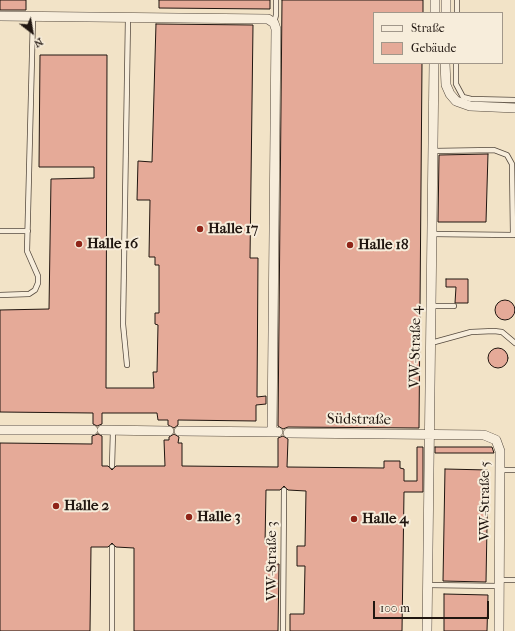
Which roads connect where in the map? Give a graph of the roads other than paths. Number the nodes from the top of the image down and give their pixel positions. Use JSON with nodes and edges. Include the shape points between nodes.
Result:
{"nodes":[{"id":1,"x":276,"y":0,"type":"edge"},
{"id":2,"x":435,"y":0,"type":"edge"},
{"id":3,"x":446,"y":0,"type":"edge"},
{"id":4,"x":457,"y":0,"type":"edge"},
{"id":5,"x":435,"y":12,"type":"edge"},
{"id":6,"x":446,"y":12,"type":"edge"},
{"id":7,"x":456,"y":12,"type":"edge"},
{"id":8,"x":0,"y":16,"type":"edge"},
{"id":9,"x":33,"y":17,"type":"junction"},
{"id":10,"x":128,"y":18,"type":"junction"},
{"id":11,"x":274,"y":23,"type":"junction"},
{"id":12,"x":434,"y":64,"type":"edge"},
{"id":13,"x":456,"y":64,"type":"edge"},
{"id":14,"x":445,"y":67,"type":"edge"},
{"id":15,"x":515,"y":100,"type":"edge"},
{"id":16,"x":515,"y":108,"type":"edge"},
{"id":17,"x":433,"y":151,"type":"junction"},
{"id":18,"x":0,"y":231,"type":"edge"},
{"id":19,"x":28,"y":231,"type":"junction"},
{"id":20,"x":432,"y":234,"type":"junction"},
{"id":21,"x":514,"y":235,"type":"edge"},
{"id":22,"x":0,"y":295,"type":"edge"},
{"id":23,"x":431,"y":306,"type":"junction"},
{"id":24,"x":454,"y":306,"type":"dead end"},
{"id":25,"x":430,"y":343,"type":"junction"},
{"id":26,"x":515,"y":343,"type":"edge"},
{"id":27,"x":127,"y":365,"type":"dead end"},
{"id":28,"x":0,"y":430,"type":"edge"},
{"id":29,"x":92,"y":430,"type":"dead end"},
{"id":30,"x":102,"y":430,"type":"dead end"},
{"id":31,"x":113,"y":431,"type":"junction"},
{"id":32,"x":169,"y":431,"type":"dead end"},
{"id":33,"x":179,"y":431,"type":"dead end"},
{"id":34,"x":288,"y":433,"type":"dead end"},
{"id":35,"x":429,"y":434,"type":"junction"},
{"id":36,"x":112,"y":466,"type":"dead end"},
{"id":37,"x":500,"y":470,"type":"junction"},
{"id":38,"x":515,"y":470,"type":"edge"},
{"id":39,"x":284,"y":490,"type":"dead end"},
{"id":40,"x":112,"y":547,"type":"dead end"},
{"id":41,"x":515,"y":580,"type":"edge"},
{"id":42,"x":499,"y":583,"type":"junction"},
{"id":43,"x":427,"y":585,"type":"junction"},
{"id":44,"x":112,"y":631,"type":"edge"},
{"id":45,"x":283,"y":631,"type":"edge"},
{"id":46,"x":426,"y":631,"type":"edge"},
{"id":47,"x":499,"y":631,"type":"edge"}],
"edges":[{"from":1,"to":11,"type":"lane"},
{"from":2,"to":5,"type":"street"},
{"from":3,"to":6,"type":"street"},
{"from":4,"to":7,"type":"lane"},
{"from":8,"to":9,"type":"street"},
{"from":9,"to":10,"type":"street"},
{"from":9,"to":19,"type":"lane"},
{"from":10,"to":11,"type":"street","via":[[268,19]]},
{"from":10,"to":27,"type":"lane","via":[[123,324]]},
{"from":11,"to":33,"type":"street","via":[[275,432]]},
{"from":12,"to":17,"type":"street","name":"VW-Straße 4"},
{"from":13,"to":15,"type":"lane","via":[[456,84],[463,97]]},
{"from":14,"to":16,"type":"street","via":[[448,90],[460,103],[477,107]]},
{"from":17,"to":20,"type":"street","name":"VW-Straße 4"},
{"from":17,"to":21,"type":"lane","via":[[494,150],[507,155],[512,164]]},
{"from":18,"to":19,"type":"lane"},
{"from":19,"to":22,"type":"lane","via":[[28,251],[38,276],[37,287],[29,294]]},
{"from":20,"to":21,"type":"lane"},
{"from":20,"to":23,"type":"street","name":"VW-Straße 4"},
{"from":23,"to":24,"type":"lane"},
{"from":23,"to":25,"type":"street","name":"VW-Straße 4"},
{"from":25,"to":26,"type":"lane","via":[[471,332],[487,331],[502,332]]},
{"from":25,"to":35,"type":"street","name":"VW-Straße 4"},
{"from":28,"to":29,"type":"street"},
{"from":30,"to":31,"type":"street"},
{"from":31,"to":32,"type":"street"},
{"from":31,"to":36,"type":"lane"},
{"from":34,"to":35,"type":"street","name":"Südstraße"},
{"from":35,"to":37,"type":"street","name":"VW-Straße 5","via":[[489,436],[496,440],[499,447]]},
{"from":35,"to":43,"type":"street","name":"VW-Straße 4"},
{"from":37,"to":38,"type":"lane"},
{"from":37,"to":42,"type":"street","name":"VW-Straße 5"},
{"from":39,"to":45,"type":"lane","name":"VW-Straße 3"},
{"from":40,"to":44,"type":"lane"},
{"from":41,"to":42,"type":"lane"},
{"from":42,"to":43,"type":"lane"},
{"from":42,"to":47,"type":"street","name":"VW-Straße 5"},
{"from":43,"to":46,"type":"street","name":"VW-Straße 4"}]}
